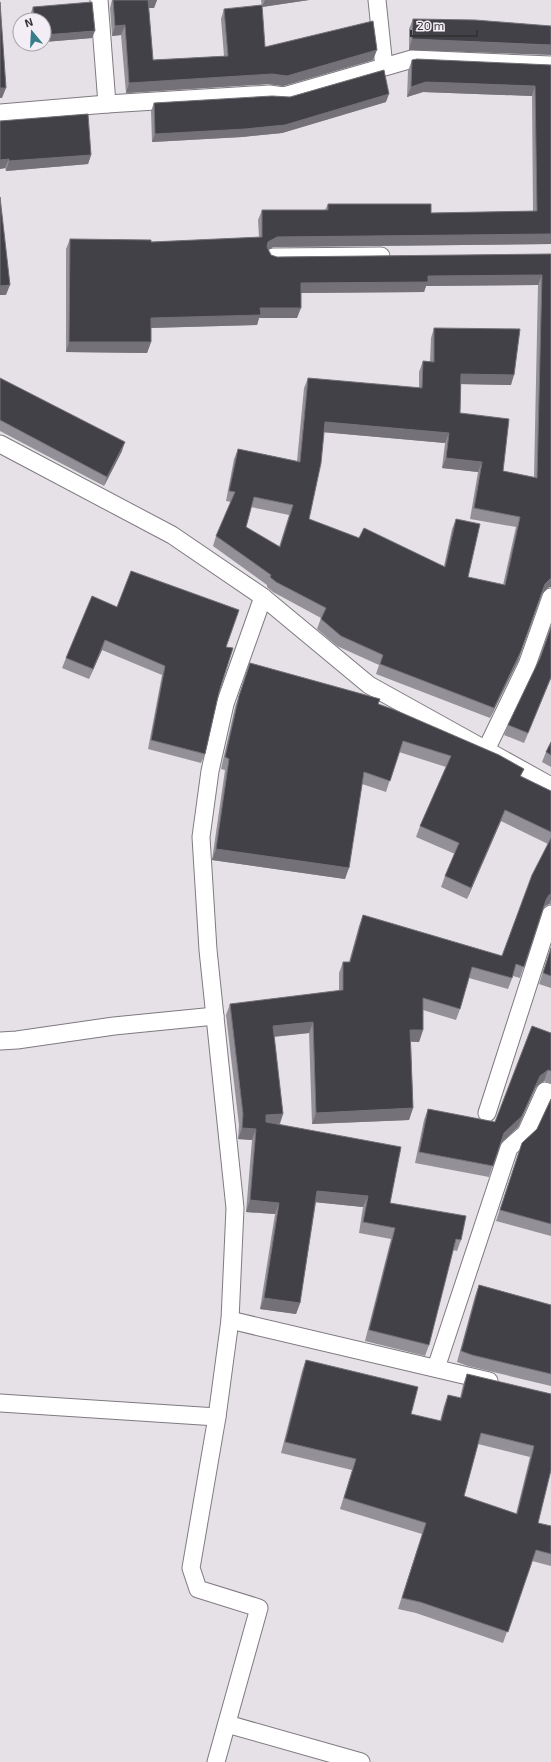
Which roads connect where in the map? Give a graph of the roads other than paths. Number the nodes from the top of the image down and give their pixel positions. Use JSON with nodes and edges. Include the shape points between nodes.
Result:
{"nodes":[{"id":1,"x":99,"y":0,"type":"edge"},
{"id":2,"x":377,"y":0,"type":"edge"},
{"id":3,"x":551,"y":65,"type":"edge"},
{"id":4,"x":384,"y":67,"type":"junction"},
{"id":5,"x":107,"y":104,"type":"junction"},
{"id":6,"x":0,"y":113,"type":"edge"},
{"id":7,"x":400,"y":256,"type":"edge"},
{"id":8,"x":273,"y":257,"type":"edge"},
{"id":9,"x":0,"y":444,"type":"edge"},
{"id":10,"x":263,"y":597,"type":"junction"},
{"id":11,"x":551,"y":598,"type":"edge"},
{"id":12,"x":486,"y":750,"type":"junction"},
{"id":13,"x":551,"y":786,"type":"edge"},
{"id":14,"x":551,"y":914,"type":"edge"},
{"id":15,"x":215,"y":1016,"type":"junction"},
{"id":16,"x":0,"y":1041,"type":"edge"},
{"id":17,"x":551,"y":1093,"type":"edge"},
{"id":18,"x":487,"y":1113,"type":"dead end"},
{"id":19,"x":230,"y":1320,"type":"junction"},
{"id":20,"x":436,"y":1368,"type":"junction"},
{"id":21,"x":505,"y":1385,"type":"edge"},
{"id":22,"x":0,"y":1402,"type":"edge"},
{"id":23,"x":217,"y":1417,"type":"junction"},
{"id":24,"x":227,"y":1724,"type":"junction"},
{"id":25,"x":216,"y":1762,"type":"edge"},
{"id":26,"x":361,"y":1762,"type":"edge"}],
"edges":[{"from":1,"to":5,"type":"street"},
{"from":2,"to":4,"type":"street"},
{"from":3,"to":4,"type":"street","via":[[412,59]]},
{"from":4,"to":5,"type":"street","via":[[284,96],[269,94]]},
{"from":5,"to":6,"type":"street"},
{"from":7,"to":8,"type":"street"},
{"from":9,"to":10,"type":"street","via":[[172,534]]},
{"from":10,"to":12,"type":"street","via":[[368,685]]},
{"from":10,"to":15,"type":"street","via":[[225,704],[210,771],[201,838]]},
{"from":11,"to":12,"type":"street","via":[[527,665]]},
{"from":12,"to":13,"type":"street"},
{"from":14,"to":18,"type":"street"},
{"from":15,"to":16,"type":"street"},
{"from":15,"to":19,"type":"street","via":[[235,1208]]},
{"from":17,"to":20,"type":"street","via":[[544,1091],[526,1133],[509,1148]]},
{"from":19,"to":20,"type":"street"},
{"from":19,"to":23,"type":"street"},
{"from":20,"to":21,"type":"street"},
{"from":22,"to":23,"type":"street"},
{"from":23,"to":24,"type":"street","via":[[191,1568],[198,1589],[259,1608]]},
{"from":24,"to":25,"type":"street"},
{"from":24,"to":26,"type":"street"}]}
